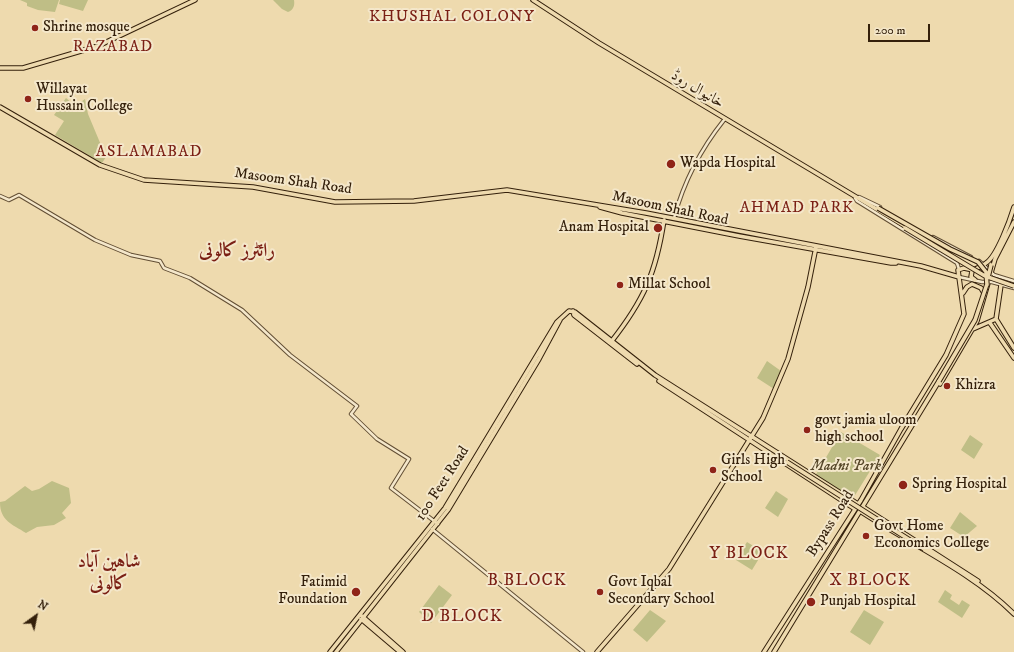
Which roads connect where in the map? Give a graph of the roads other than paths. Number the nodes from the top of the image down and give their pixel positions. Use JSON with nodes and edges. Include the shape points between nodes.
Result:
{"nodes":[{"id":1,"x":195,"y":0,"type":"edge"},
{"id":2,"x":529,"y":0,"type":"edge"},
{"id":3,"x":533,"y":0,"type":"edge"},
{"id":4,"x":0,"y":68,"type":"edge"},
{"id":5,"x":695,"y":101,"type":"junction"},
{"id":6,"x":0,"y":106,"type":"edge"},
{"id":7,"x":724,"y":120,"type":"junction"},
{"id":8,"x":0,"y":196,"type":"edge"},
{"id":9,"x":856,"y":197,"type":"junction"},
{"id":10,"x":865,"y":201,"type":"junction"},
{"id":11,"x":1014,"y":207,"type":"edge"},
{"id":12,"x":1014,"y":214,"type":"edge"},
{"id":13,"x":646,"y":215,"type":"junction"},
{"id":14,"x":674,"y":219,"type":"junction"},
{"id":15,"x":664,"y":220,"type":"junction"},
{"id":16,"x":1014,"y":222,"type":"edge"},
{"id":17,"x":692,"y":224,"type":"junction"},
{"id":18,"x":816,"y":249,"type":"junction"},
{"id":19,"x":983,"y":265,"type":"junction"},
{"id":20,"x":959,"y":268,"type":"junction"},
{"id":21,"x":973,"y":270,"type":"junction"},
{"id":22,"x":992,"y":273,"type":"junction"},
{"id":23,"x":959,"y":277,"type":"junction"},
{"id":24,"x":975,"y":280,"type":"junction"},
{"id":25,"x":1009,"y":280,"type":"junction"},
{"id":26,"x":1014,"y":281,"type":"edge"},
{"id":27,"x":988,"y":284,"type":"junction"},
{"id":28,"x":1001,"y":285,"type":"junction"},
{"id":29,"x":1014,"y":286,"type":"edge"},
{"id":30,"x":1007,"y":287,"type":"junction"},
{"id":31,"x":962,"y":294,"type":"junction"},
{"id":32,"x":985,"y":297,"type":"junction"},
{"id":33,"x":996,"y":319,"type":"junction"},
{"id":34,"x":990,"y":323,"type":"junction"},
{"id":35,"x":973,"y":329,"type":"junction"},
{"id":36,"x":1009,"y":340,"type":"junction"},
{"id":37,"x":611,"y":342,"type":"junction"},
{"id":38,"x":1004,"y":343,"type":"junction"},
{"id":39,"x":1014,"y":348,"type":"edge"},
{"id":40,"x":1014,"y":358,"type":"edge"},
{"id":41,"x":933,"y":392,"type":"junction"},
{"id":42,"x":750,"y":438,"type":"junction"},
{"id":43,"x":775,"y":454,"type":"junction"},
{"id":44,"x":858,"y":504,"type":"junction"},
{"id":45,"x":863,"y":506,"type":"junction"},
{"id":46,"x":855,"y":509,"type":"junction"},
{"id":47,"x":860,"y":511,"type":"junction"},
{"id":48,"x":436,"y":523,"type":"junction"},
{"id":49,"x":431,"y":529,"type":"junction"},
{"id":50,"x":933,"y":554,"type":"junction"},
{"id":51,"x":1014,"y":613,"type":"edge"},
{"id":52,"x":361,"y":617,"type":"junction"},
{"id":53,"x":330,"y":652,"type":"edge"},
{"id":54,"x":336,"y":652,"type":"edge"},
{"id":55,"x":400,"y":652,"type":"edge"},
{"id":56,"x":403,"y":652,"type":"edge"},
{"id":57,"x":583,"y":652,"type":"edge"},
{"id":58,"x":597,"y":652,"type":"edge"},
{"id":59,"x":764,"y":652,"type":"edge"},
{"id":60,"x":774,"y":652,"type":"edge"}],
"edges":[{"from":1,"to":4,"type":"main road","via":[[98,46],[23,68]]},
{"from":2,"to":5,"type":"main road","name":"خانیوال روڈ"},
{"from":3,"to":5,"type":"main road","name":"خانیوال روڈ"},
{"from":5,"to":7,"type":"main road","name":"خانیوال روڈ"},
{"from":5,"to":9,"type":"main road","name":"خانیوال روڈ"},
{"from":6,"to":13,"type":"main road","name":"Masoom Shah Road","via":[[100,165],[144,180],[253,187],[335,202],[414,201],[507,190]]},
{"from":7,"to":9,"type":"main road","name":"خانیوال روڈ"},
{"from":7,"to":14,"type":"street","via":[[696,159],[679,199]]},
{"from":8,"to":48,"type":"street","via":[[9,200],[19,195],[95,240],[131,256],[160,261],[164,268],[190,278],[242,310],[290,355],[357,406],[351,414],[372,435],[410,459],[391,488]]},
{"from":9,"to":10,"type":"main road","name":"خانیوال روڈ"},
{"from":9,"to":19,"type":"street","name":"خانیوال روڈ","via":[[868,200]]},
{"from":9,"to":20,"type":"street","via":[[857,201],[957,263]]},
{"from":9,"to":29,"type":"main road","name":"خانیوال روڈ","bridge":true,"via":[[985,276]]},
{"from":10,"to":27,"type":"main road","bridge":true,"via":[[978,262],[986,272]]},
{"from":10,"to":29,"type":"main road","name":"خانیوال روڈ","bridge":true,"via":[[985,273]]},
{"from":11,"to":19,"type":"main road","via":[[1007,229],[990,259]]},
{"from":12,"to":27,"type":"main road","bridge":true,"via":[[993,260]]},
{"from":13,"to":14,"type":"main road","name":"Masoom Shah Road"},
{"from":13,"to":15,"type":"main road","name":"Masoom Shah Road"},
{"from":14,"to":17,"type":"main road","name":"Masoom Shah Road"},
{"from":15,"to":17,"type":"main road","name":"Masoom Shah Road"},
{"from":15,"to":37,"type":"main road","via":[[654,272],[635,309]]},
{"from":16,"to":22,"type":"main road","via":[[997,254]]},
{"from":17,"to":18,"type":"main road","name":"Masoom Shah Road"},
{"from":18,"to":23,"type":"main road","name":"Masoom Shah Road","via":[[901,262]]},
{"from":18,"to":42,"type":"main road","via":[[786,366],[763,418]]},
{"from":19,"to":21,"type":"main road"},
{"from":19,"to":22,"type":"street","name":"خانیوال روڈ"},
{"from":20,"to":21,"type":"main road"},
{"from":20,"to":23,"type":"main road","name":"Bypass Road"},
{"from":21,"to":24,"type":"main road","via":[[971,276]]},
{"from":22,"to":25,"type":"street","name":"خانیوال روڈ"},
{"from":22,"to":27,"type":"main road"},
{"from":23,"to":24,"type":"street"},
{"from":23,"to":31,"type":"main road","name":"Bypass Road"},
{"from":24,"to":27,"type":"street"},
{"from":25,"to":26,"type":"street","name":"خانیوال روڈ"},
{"from":25,"to":30,"type":"street","via":[[1012,285]]},
{"from":27,"to":28,"type":"street"},
{"from":27,"to":32,"type":"main road"},
{"from":27,"to":41,"type":"main road","bridge":true,"via":[[975,320]]},
{"from":28,"to":30,"type":"street"},
{"from":28,"to":33,"type":"main road"},
{"from":29,"to":30,"type":"street"},
{"from":31,"to":32,"type":"main road","via":[[967,287],[976,284],[983,290]]},
{"from":31,"to":44,"type":"main road","name":"Bypass Road","via":[[963,318],[946,355]]},
{"from":32,"to":35,"type":"main road"},
{"from":33,"to":34,"type":"main road"},
{"from":33,"to":36,"type":"main road"},
{"from":34,"to":35,"type":"main road"},
{"from":34,"to":38,"type":"main road"},
{"from":35,"to":41,"type":"main road"},
{"from":36,"to":38,"type":"main road"},
{"from":36,"to":39,"type":"main road"},
{"from":37,"to":42,"type":"main road","name":"100 Feet Road","via":[[655,375]]},
{"from":37,"to":48,"type":"main road","name":"100 Feet Road","via":[[573,312],[566,312]]},
{"from":38,"to":40,"type":"main road"},
{"from":41,"to":45,"type":"main road"},
{"from":42,"to":43,"type":"main road","name":"100 Feet Road"},
{"from":42,"to":58,"type":"main road","via":[[669,569]]},
{"from":43,"to":44,"type":"main road","name":"100 Feet Road"},
{"from":43,"to":46,"type":"main road","name":"100 Feet Road"},
{"from":43,"to":50,"type":"main road","bridge":true},
{"from":44,"to":46,"type":"main road","name":"Bypass Road"},
{"from":45,"to":47,"type":"main road"},
{"from":45,"to":50,"type":"main road"},
{"from":46,"to":59,"type":"main road","name":"Bypass Road"},
{"from":47,"to":50,"type":"main road"},
{"from":47,"to":60,"type":"main road"},
{"from":48,"to":49,"type":"main road","name":"100 Feet Road"},
{"from":49,"to":52,"type":"main road","name":"100 Feet Road"},
{"from":49,"to":57,"type":"street"},
{"from":50,"to":51,"type":"main road","via":[[988,591]]},
{"from":52,"to":53,"type":"main road","name":"100 Feet Road"},
{"from":52,"to":54,"type":"main road","name":"100 Feet Road"},
{"from":52,"to":55,"type":"main road"},
{"from":52,"to":56,"type":"main road"}]}
